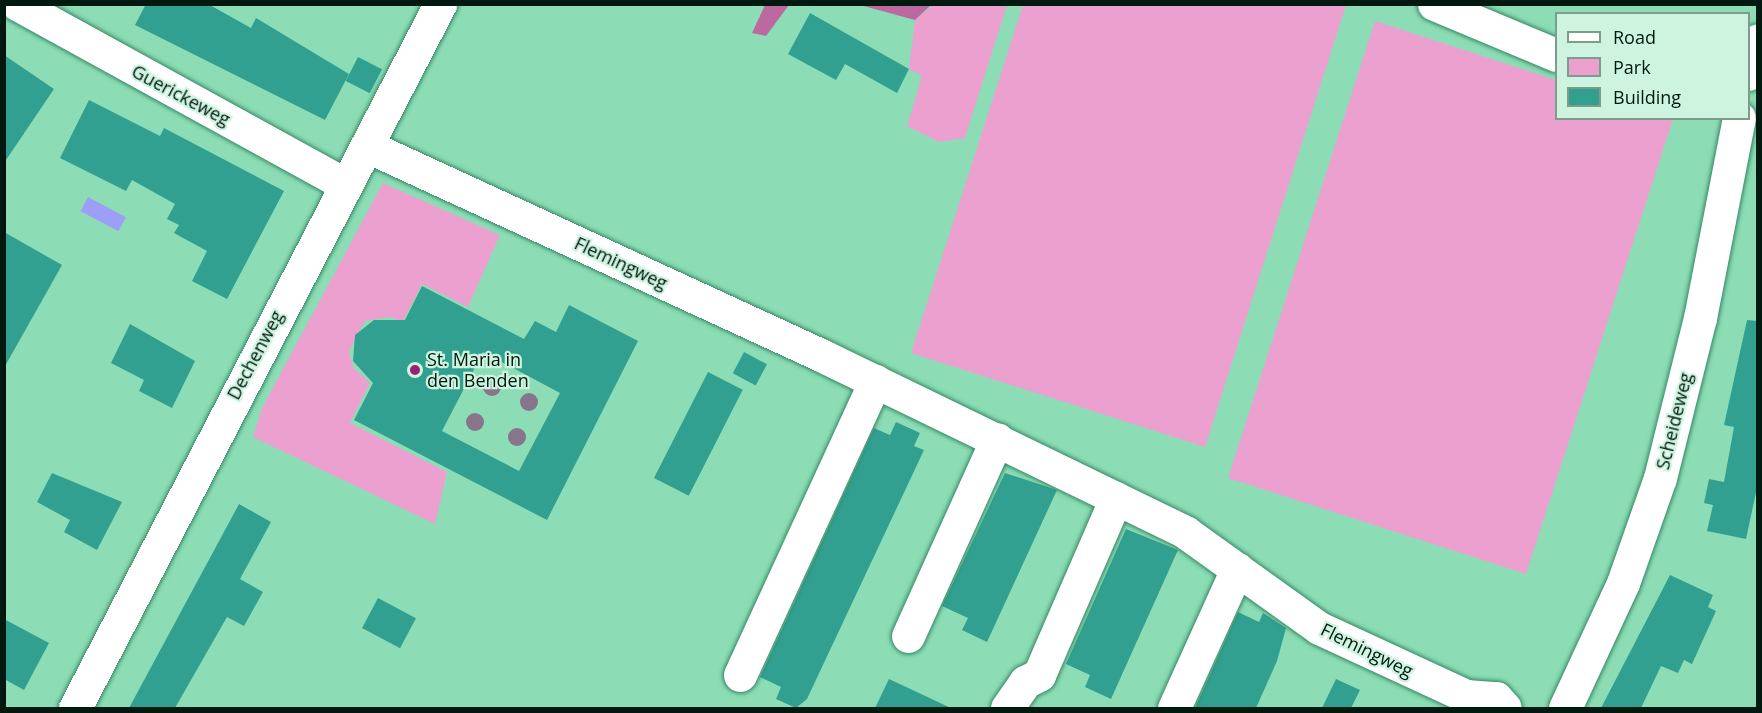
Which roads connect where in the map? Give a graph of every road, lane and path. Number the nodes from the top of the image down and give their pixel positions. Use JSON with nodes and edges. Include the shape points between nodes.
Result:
{"nodes":[{"id":1,"x":17,"y":4,"type":"edge"},
{"id":2,"x":440,"y":4,"type":"edge"},
{"id":3,"x":1434,"y":4,"type":"edge"},
{"id":4,"x":1758,"y":40,"type":"edge"},
{"id":5,"x":1555,"y":54,"type":"edge"},
{"id":6,"x":1750,"y":70,"type":"edge"},
{"id":7,"x":1739,"y":120,"type":"edge"},
{"id":8,"x":367,"y":146,"type":"junction"},
{"id":9,"x":345,"y":183,"type":"junction"},
{"id":10,"x":875,"y":381,"type":"junction"},
{"id":11,"x":998,"y":439,"type":"junction"},
{"id":12,"x":1116,"y":498,"type":"junction"},
{"id":13,"x":1237,"y":569,"type":"junction"},
{"id":14,"x":909,"y":636,"type":"dead end"},
{"id":15,"x":740,"y":675,"type":"dead end"},
{"id":16,"x":75,"y":708,"type":"edge"},
{"id":17,"x":1006,"y":708,"type":"edge"},
{"id":18,"x":1174,"y":708,"type":"edge"},
{"id":19,"x":1505,"y":708,"type":"edge"},
{"id":20,"x":1565,"y":708,"type":"edge"}],
"edges":[{"from":1,"to":9,"type":"street","name":"Guerickeweg"},
{"from":2,"to":8,"type":"street","name":"Dechenweg"},
{"from":3,"to":5,"type":"street"},
{"from":4,"to":6,"type":"street"},
{"from":7,"to":20,"type":"street","name":"Scheideweg","via":[[1700,318],[1660,478],[1623,583]]},
{"from":8,"to":9,"type":"street","name":"Dechenweg"},
{"from":8,"to":10,"type":"street","name":"Flemingweg"},
{"from":9,"to":16,"type":"street","name":"Dechenweg"},
{"from":10,"to":11,"type":"street","name":"Flemingweg"},
{"from":10,"to":15,"type":"street"},
{"from":11,"to":12,"type":"street","name":"Flemingweg"},
{"from":11,"to":14,"type":"street"},
{"from":12,"to":13,"type":"street","name":"Flemingweg","via":[[1185,532]]},
{"from":12,"to":17,"type":"street","via":[[1039,675],[1025,682]]},
{"from":13,"to":18,"type":"street"},
{"from":13,"to":19,"type":"street","name":"Flemingweg","via":[[1319,628],[1467,696],[1496,698]]}]}
